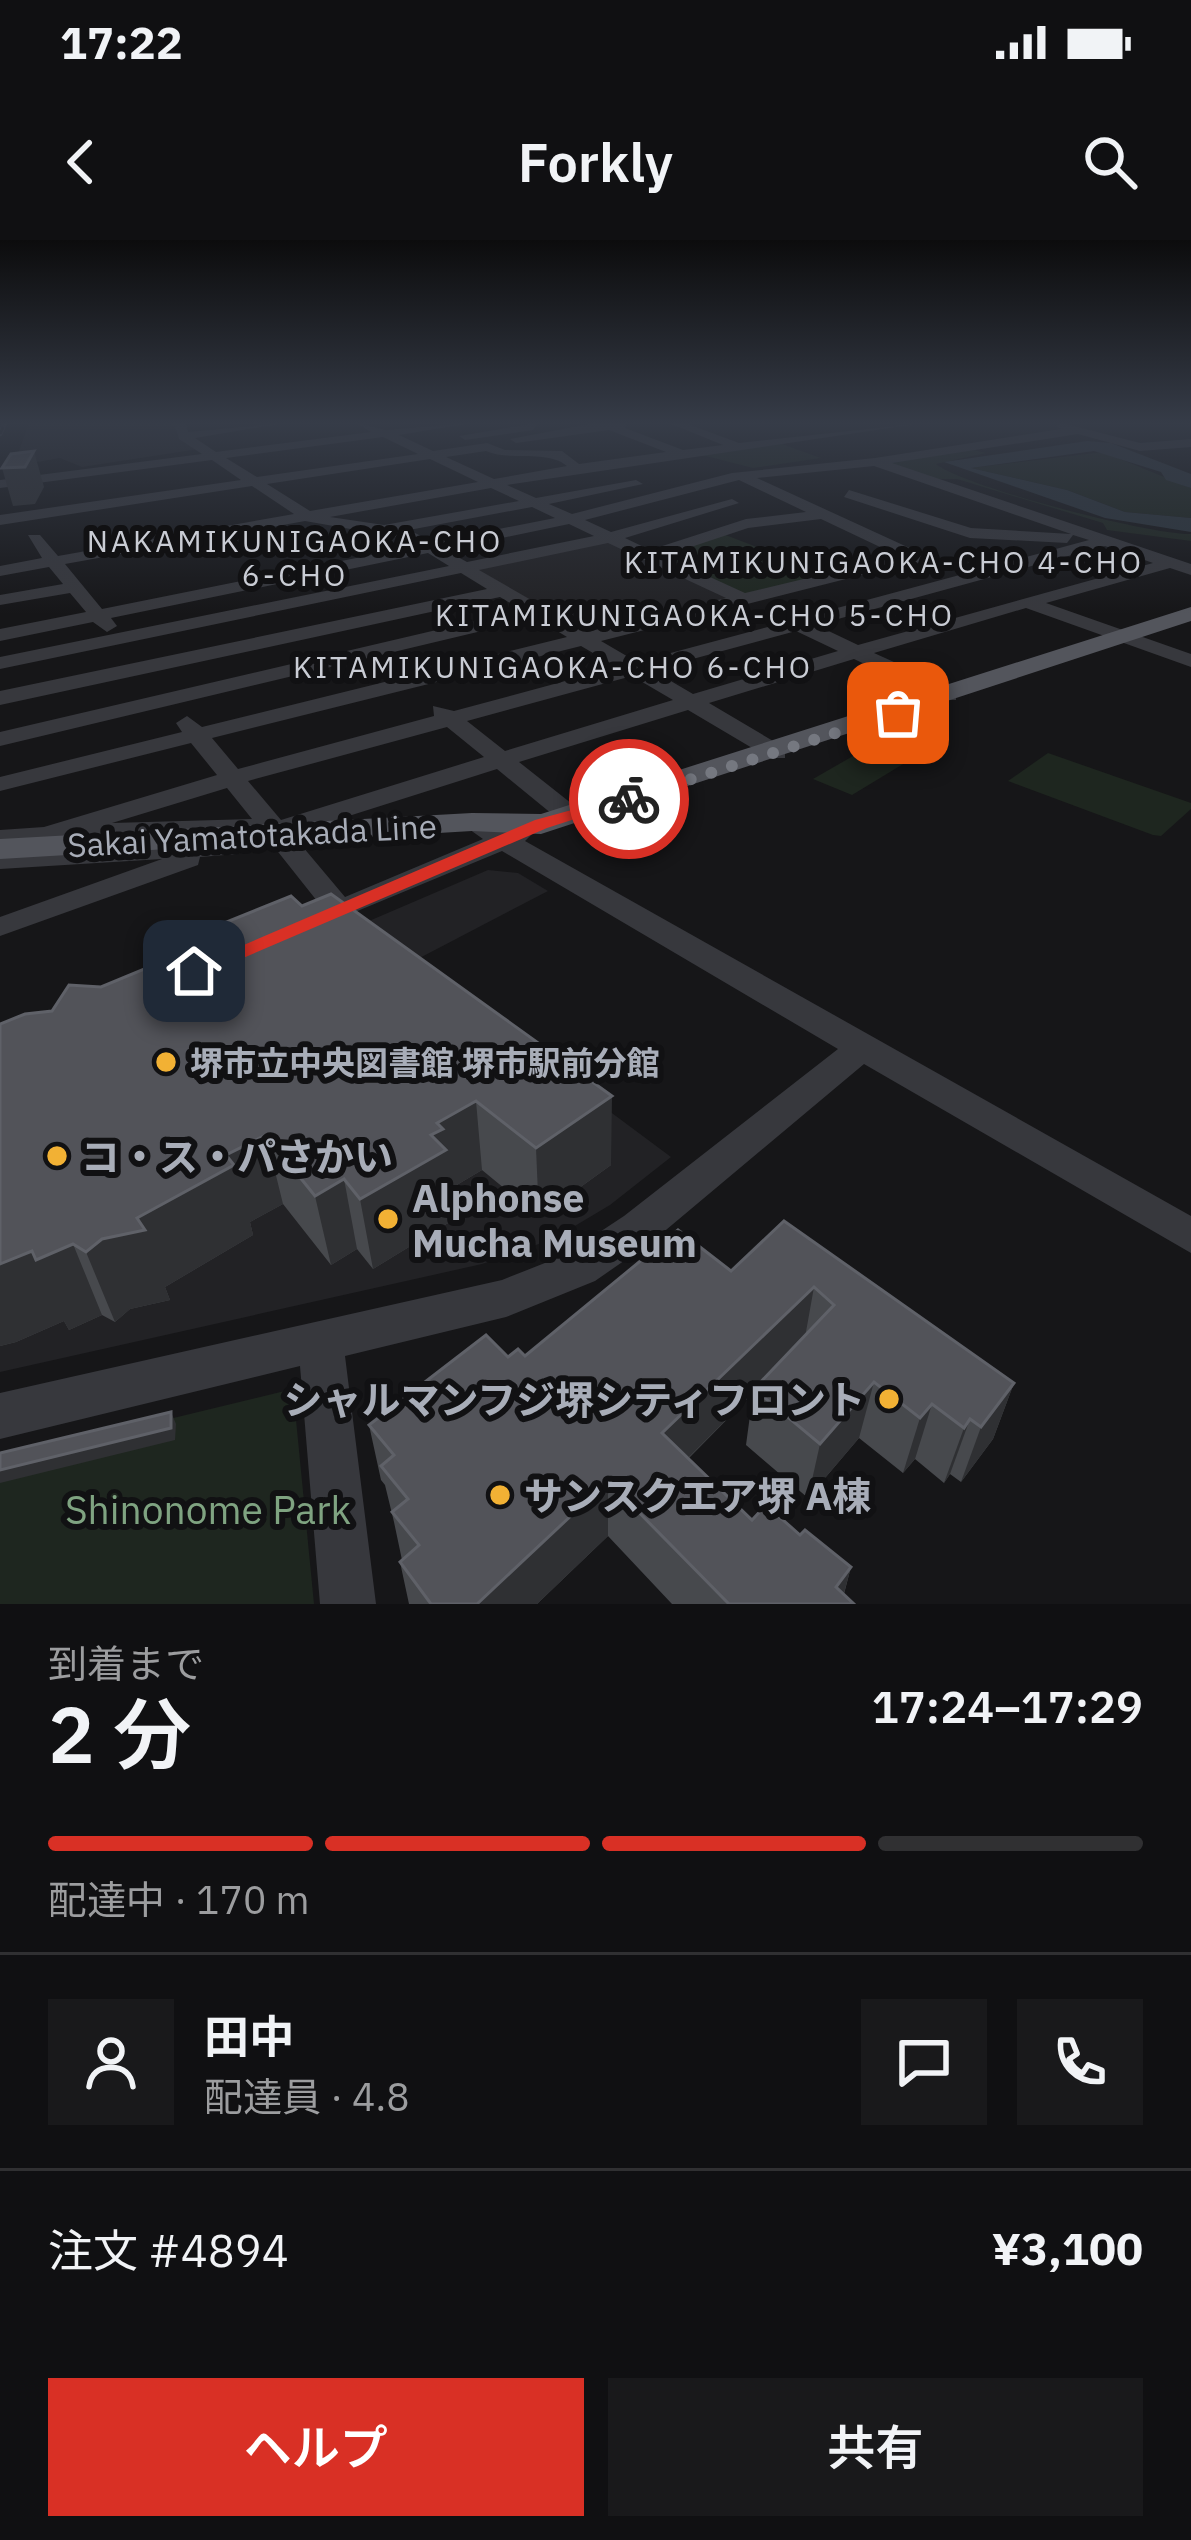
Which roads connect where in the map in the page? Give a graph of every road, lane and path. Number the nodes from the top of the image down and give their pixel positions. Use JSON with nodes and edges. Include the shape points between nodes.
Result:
{"nodes":[{"id":1,"x":57,"y":487,"type":"edge"},
{"id":2,"x":121,"y":487,"type":"edge"},
{"id":3,"x":252,"y":487,"type":"edge"},
{"id":4,"x":283,"y":487,"type":"edge"},
{"id":5,"x":484,"y":487,"type":"edge"},
{"id":6,"x":511,"y":487,"type":"edge"},
{"id":7,"x":620,"y":487,"type":"edge"},
{"id":8,"x":695,"y":487,"type":"edge"},
{"id":9,"x":709,"y":487,"type":"edge"},
{"id":10,"x":765,"y":487,"type":"edge"},
{"id":11,"x":838,"y":487,"type":"edge"},
{"id":12,"x":875,"y":487,"type":"edge"},
{"id":13,"x":955,"y":487,"type":"edge"},
{"id":14,"x":257,"y":492,"type":"junction"},
{"id":15,"x":852,"y":493,"type":"junction"},
{"id":16,"x":303,"y":494,"type":"dead end"},
{"id":17,"x":56,"y":496,"type":"junction"},
{"id":18,"x":280,"y":498,"type":"junction"},
{"id":19,"x":531,"y":502,"type":"junction"},
{"id":20,"x":800,"y":502,"type":"junction"},
{"id":21,"x":732,"y":503,"type":"junction"},
{"id":22,"x":995,"y":504,"type":"junction"},
{"id":23,"x":1019,"y":512,"type":"junction"},
{"id":24,"x":824,"y":514,"type":"junction"},
{"id":25,"x":304,"y":516,"type":"junction"},
{"id":26,"x":44,"y":517,"type":"junction"},
{"id":27,"x":922,"y":518,"type":"junction"},
{"id":28,"x":0,"y":520,"type":"edge"},
{"id":29,"x":568,"y":520,"type":"junction"},
{"id":30,"x":761,"y":522,"type":"junction"},
{"id":31,"x":948,"y":526,"type":"junction"},
{"id":32,"x":382,"y":530,"type":"junction"},
{"id":33,"x":609,"y":538,"type":"junction"},
{"id":34,"x":1109,"y":541,"type":"junction"},
{"id":35,"x":430,"y":547,"type":"junction"},
{"id":36,"x":649,"y":556,"type":"junction"},
{"id":37,"x":914,"y":557,"type":"junction"},
{"id":38,"x":54,"y":562,"type":"junction"},
{"id":39,"x":1167,"y":564,"type":"junction"},
{"id":40,"x":464,"y":568,"type":"junction"},
{"id":41,"x":1191,"y":570,"type":"edge"},
{"id":42,"x":0,"y":571,"type":"edge"},
{"id":43,"x":965,"y":580,"type":"junction"},
{"id":44,"x":279,"y":581,"type":"junction"},
{"id":45,"x":74,"y":586,"type":"junction"},
{"id":46,"x":503,"y":591,"type":"junction"},
{"id":47,"x":744,"y":599,"type":"junction"},
{"id":48,"x":0,"y":600,"type":"edge"},
{"id":49,"x":305,"y":601,"type":"junction"},
{"id":50,"x":1027,"y":603,"type":"junction"},
{"id":51,"x":537,"y":611,"type":"junction"},
{"id":52,"x":1191,"y":614,"type":"edge"},
{"id":53,"x":98,"y":616,"type":"junction"},
{"id":54,"x":797,"y":625,"type":"junction"},
{"id":55,"x":336,"y":627,"type":"junction"},
{"id":56,"x":0,"y":635,"type":"edge"},
{"id":57,"x":1121,"y":636,"type":"junction"},
{"id":58,"x":584,"y":639,"type":"junction"},
{"id":59,"x":118,"y":640,"type":"junction"},
{"id":60,"x":367,"y":652,"type":"junction"},
{"id":61,"x":860,"y":654,"type":"junction"},
{"id":62,"x":1191,"y":661,"type":"edge"},
{"id":63,"x":0,"y":663,"type":"edge"},
{"id":64,"x":142,"y":668,"type":"junction"},
{"id":65,"x":634,"y":669,"type":"junction"},
{"id":66,"x":407,"y":684,"type":"junction"},
{"id":67,"x":948,"y":695,"type":"junction"},
{"id":68,"x":0,"y":698,"type":"edge"},
{"id":69,"x":167,"y":700,"type":"junction"},
{"id":70,"x":693,"y":704,"type":"junction"},
{"id":71,"x":450,"y":719,"type":"junction"},
{"id":72,"x":197,"y":735,"type":"junction"},
{"id":73,"x":0,"y":739,"type":"edge"},
{"id":74,"x":778,"y":754,"type":"junction"},
{"id":75,"x":502,"y":760,"type":"junction"},
{"id":76,"x":232,"y":778,"type":"junction"},
{"id":77,"x":0,"y":784,"type":"edge"},
{"id":78,"x":556,"y":820,"type":"junction"},
{"id":79,"x":472,"y":822,"type":"junction"},
{"id":80,"x":276,"y":833,"type":"junction"},
{"id":81,"x":44,"y":836,"type":"junction"},
{"id":82,"x":0,"y":838,"type":"edge"},
{"id":83,"x":504,"y":840,"type":"junction"},
{"id":84,"x":216,"y":848,"type":"junction"},
{"id":85,"x":0,"y":849,"type":"edge"},
{"id":86,"x":0,"y":861,"type":"edge"},
{"id":87,"x":340,"y":910,"type":"junction"},
{"id":88,"x":0,"y":927,"type":"edge"},
{"id":89,"x":277,"y":936,"type":"edge"},
{"id":90,"x":864,"y":1046,"type":"junction"},
{"id":91,"x":1191,"y":1236,"type":"edge"},
{"id":92,"x":320,"y":1340,"type":"junction"},
{"id":93,"x":0,"y":1416,"type":"edge"},
{"id":94,"x":348,"y":1604,"type":"edge"}],
"edges":[{"from":1,"to":17,"type":"street"},
{"from":2,"to":17,"type":"street"},
{"from":3,"to":14,"type":"street"},
{"from":4,"to":14,"type":"street"},
{"from":5,"to":25,"type":"street"},
{"from":6,"to":19,"type":"street"},
{"from":7,"to":19,"type":"street"},
{"from":8,"to":29,"type":"street"},
{"from":9,"to":21,"type":"street"},
{"from":10,"to":20,"type":"street"},
{"from":11,"to":15,"type":"street"},
{"from":12,"to":15,"type":"street"},
{"from":13,"to":22,"type":"street"},
{"from":14,"to":18,"type":"street"},
{"from":14,"to":26,"type":"street"},
{"from":15,"to":20,"type":"street"},
{"from":15,"to":27,"type":"street"},
{"from":16,"to":18,"type":"street"},
{"from":17,"to":26,"type":"street"},
{"from":18,"to":25,"type":"street"},
{"from":19,"to":29,"type":"street"},
{"from":19,"to":32,"type":"street"},
{"from":20,"to":24,"type":"street"},
{"from":21,"to":30,"type":"street"},
{"from":21,"to":33,"type":"street"},
{"from":22,"to":23,"type":"street"},
{"from":22,"to":27,"type":"street"},
{"from":23,"to":31,"type":"street"},
{"from":23,"to":34,"type":"street"},
{"from":24,"to":30,"type":"street"},
{"from":24,"to":37,"type":"street"},
{"from":25,"to":32,"type":"street"},
{"from":25,"to":38,"type":"street"},
{"from":26,"to":28,"type":"street"},
{"from":26,"to":38,"type":"street"},
{"from":27,"to":31,"type":"street"},
{"from":29,"to":33,"type":"street"},
{"from":29,"to":35,"type":"street"},
{"from":30,"to":36,"type":"street"},
{"from":31,"to":34,"type":"street"},
{"from":32,"to":35,"type":"street"},
{"from":33,"to":36,"type":"street"},
{"from":33,"to":40,"type":"street"},
{"from":34,"to":39,"type":"street"},
{"from":34,"to":43,"type":"street"},
{"from":35,"to":40,"type":"street"},
{"from":35,"to":44,"type":"street"},
{"from":36,"to":47,"type":"street"},
{"from":37,"to":43,"type":"street"},
{"from":37,"to":47,"type":"street"},
{"from":38,"to":42,"type":"street"},
{"from":38,"to":45,"type":"street"},
{"from":39,"to":41,"type":"street"},
{"from":39,"to":50,"type":"street"},
{"from":40,"to":46,"type":"street"},
{"from":40,"to":49,"type":"street"},
{"from":43,"to":50,"type":"street"},
{"from":43,"to":54,"type":"street"},
{"from":44,"to":49,"type":"street"},
{"from":44,"to":53,"type":"street"},
{"from":45,"to":48,"type":"street"},
{"from":45,"to":53,"type":"street"},
{"from":46,"to":51,"type":"street"},
{"from":46,"to":55,"type":"street"},
{"from":47,"to":54,"type":"street"},
{"from":47,"to":58,"type":"street"},
{"from":49,"to":55,"type":"street"},
{"from":49,"to":59,"type":"street"},
{"from":50,"to":57,"type":"street"},
{"from":50,"to":61,"type":"street"},
{"from":51,"to":58,"type":"street"},
{"from":51,"to":60,"type":"street"},
{"from":52,"to":57,"type":"main road","name":"Sakai Yamatotakada Line"},
{"from":53,"to":56,"type":"street"},
{"from":53,"to":59,"type":"street"},
{"from":54,"to":61,"type":"street"},
{"from":54,"to":65,"type":"street"},
{"from":55,"to":60,"type":"street"},
{"from":55,"to":64,"type":"street"},
{"from":57,"to":62,"type":"street"},
{"from":57,"to":67,"type":"main road","name":"Sakai Yamatotakada Line"},
{"from":58,"to":65,"type":"street"},
{"from":58,"to":66,"type":"street"},
{"from":59,"to":63,"type":"street"},
{"from":59,"to":64,"type":"street"},
{"from":60,"to":66,"type":"street"},
{"from":60,"to":69,"type":"street"},
{"from":61,"to":67,"type":"street"},
{"from":61,"to":70,"type":"street"},
{"from":64,"to":68,"type":"street"},
{"from":64,"to":69,"type":"street"},
{"from":65,"to":70,"type":"street"},
{"from":65,"to":71,"type":"street"},
{"from":66,"to":71,"type":"street"},
{"from":66,"to":72,"type":"street"},
{"from":67,"to":74,"type":"main road","name":"Sakai Yamatotakada Line"},
{"from":69,"to":72,"type":"street"},
{"from":69,"to":73,"type":"street"},
{"from":70,"to":74,"type":"street"},
{"from":70,"to":75,"type":"street"},
{"from":71,"to":75,"type":"street"},
{"from":71,"to":76,"type":"street"},
{"from":72,"to":76,"type":"street"},
{"from":72,"to":77,"type":"street"},
{"from":74,"to":78,"type":"main road","name":"Sakai Yamatotakada Line"},
{"from":75,"to":78,"type":"street"},
{"from":75,"to":80,"type":"street"},
{"from":76,"to":80,"type":"street"},
{"from":76,"to":81,"type":"street"},
{"from":78,"to":79,"type":"main road","name":"Sakai Yamatotakada Line"},
{"from":78,"to":83,"type":"street"},
{"from":79,"to":80,"type":"main road","name":"Sakai Yamatotakada Line"},
{"from":79,"to":83,"type":"street"},
{"from":80,"to":81,"type":"street","via":[[239,824]]},
{"from":80,"to":84,"type":"street"},
{"from":80,"to":85,"type":"main road","name":"Sakai Yamatotakada Line"},
{"from":80,"to":87,"type":"street"},
{"from":81,"to":82,"type":"street"},
{"from":83,"to":87,"type":"street"},
{"from":83,"to":90,"type":"street"},
{"from":84,"to":86,"type":"street"},
{"from":84,"to":88,"type":"street"},
{"from":87,"to":89,"type":"street"},
{"from":90,"to":91,"type":"street"},
{"from":90,"to":92,"type":"street","via":[[580,1268],[506,1298]]},
{"from":92,"to":93,"type":"street"},
{"from":92,"to":94,"type":"street"}]}
